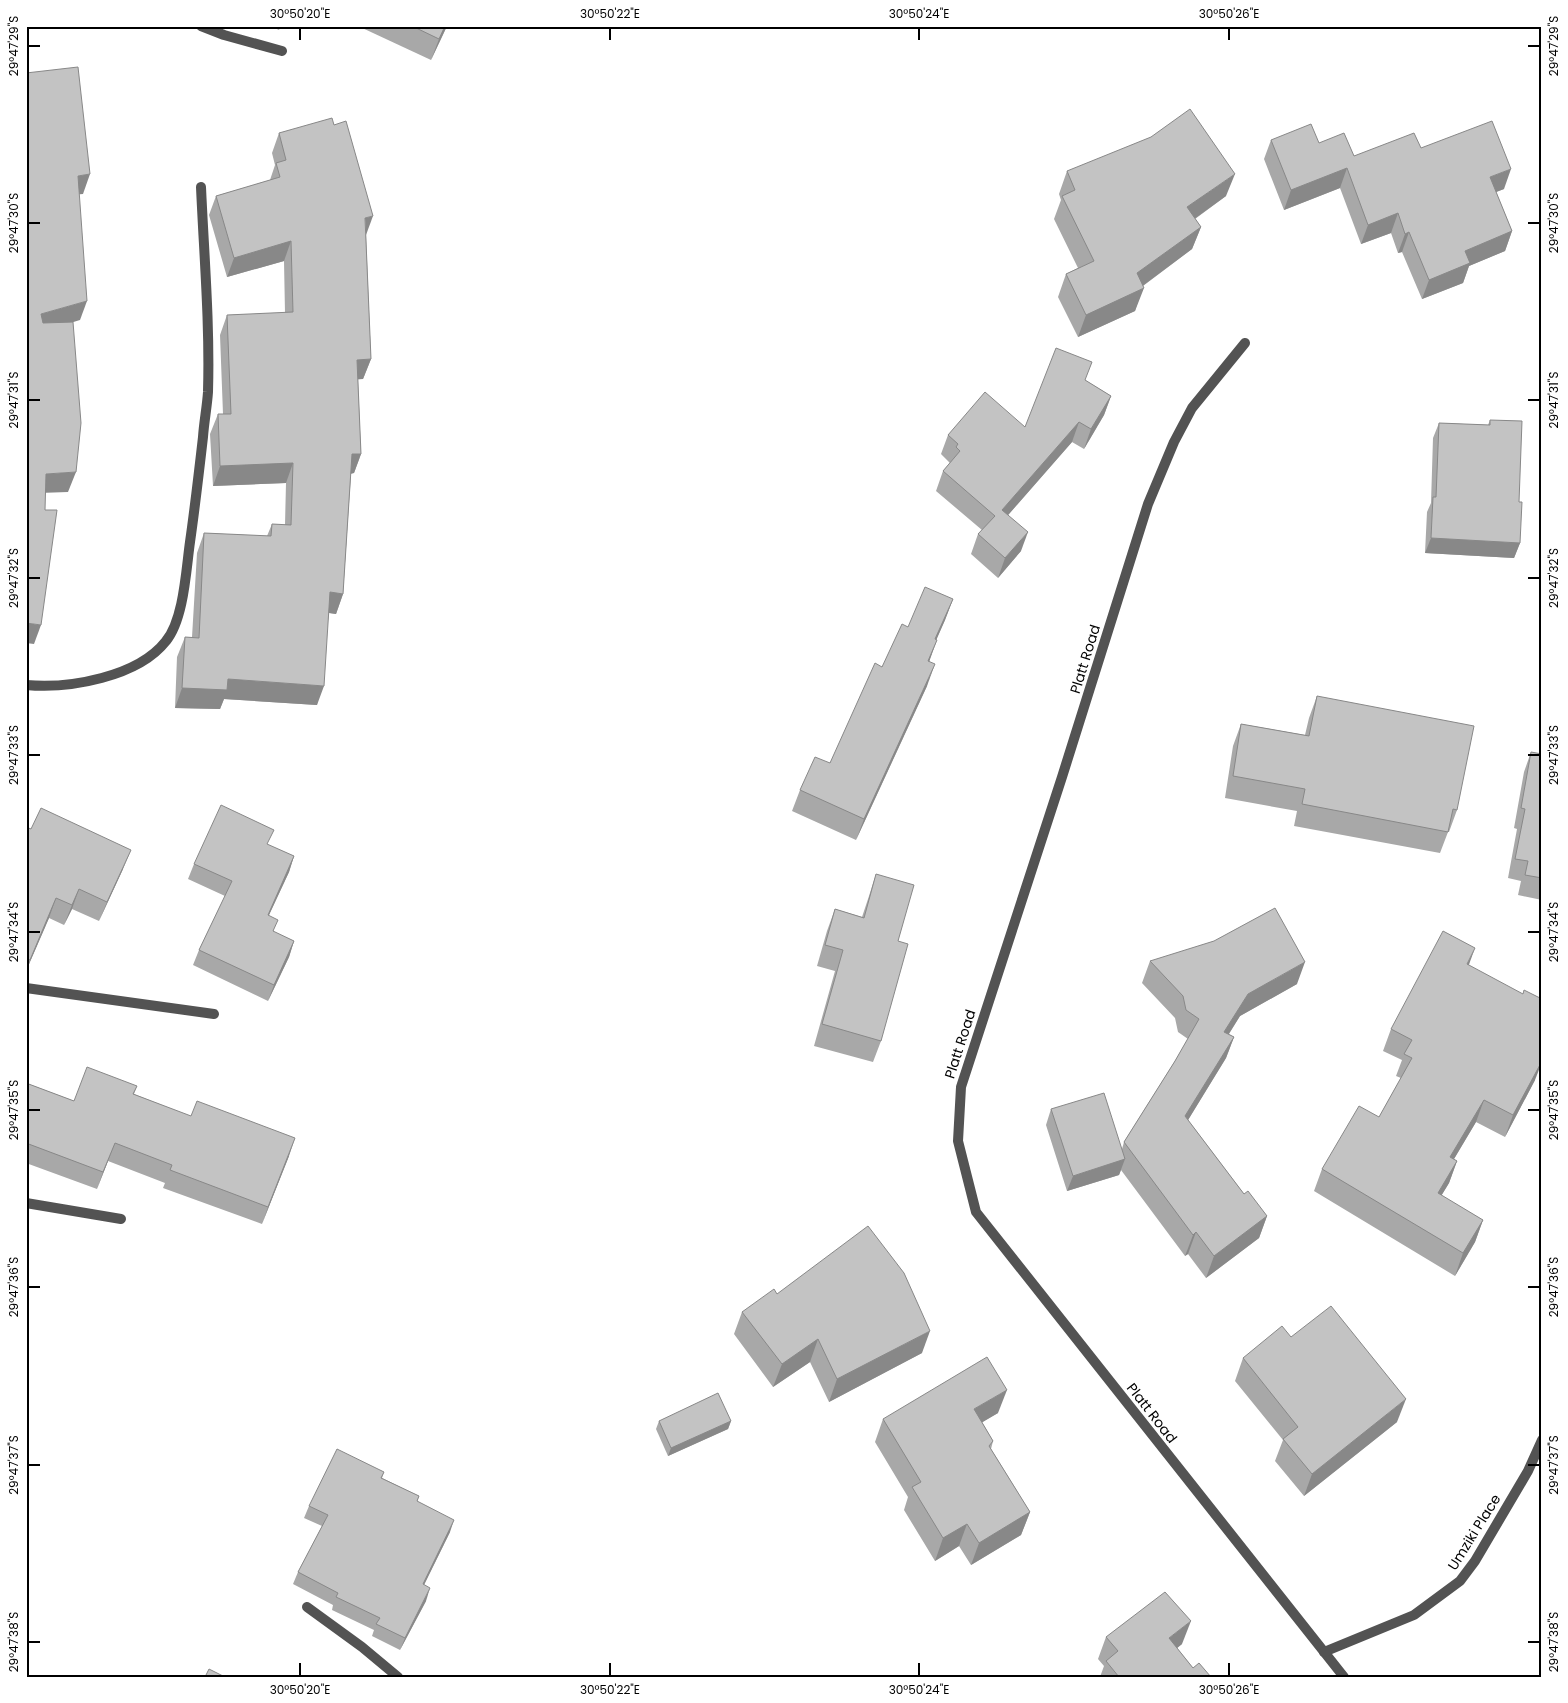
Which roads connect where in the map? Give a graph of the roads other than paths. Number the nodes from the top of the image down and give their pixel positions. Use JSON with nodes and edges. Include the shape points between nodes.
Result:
{"nodes":[{"id":1,"x":201,"y":26,"type":"edge"},
{"id":2,"x":282,"y":51,"type":"dead end"},
{"id":3,"x":201,"y":188,"type":"dead end"},
{"id":4,"x":1245,"y":343,"type":"dead end"},
{"id":5,"x":26,"y":685,"type":"edge"},
{"id":6,"x":26,"y":988,"type":"edge"},
{"id":7,"x":214,"y":1014,"type":"dead end"},
{"id":8,"x":26,"y":1203,"type":"edge"},
{"id":9,"x":121,"y":1219,"type":"dead end"},
{"id":10,"x":1542,"y":1440,"type":"edge"},
{"id":11,"x":307,"y":1607,"type":"dead end"},
{"id":12,"x":1324,"y":1652,"type":"junction"},
{"id":13,"x":398,"y":1677,"type":"edge"},
{"id":14,"x":1344,"y":1677,"type":"edge"}],
"edges":[{"from":1,"to":2,"type":"street"},
{"from":3,"to":5,"type":"street","via":[[208,393],[183,596],[175,624],[166,641],[153,653],[109,677],[78,684]]},
{"from":4,"to":12,"type":"street","name":"Platt Road","via":[[1192,408],[1148,504],[960,1087],[958,1142],[976,1212]]},
{"from":6,"to":7,"type":"street"},
{"from":8,"to":9,"type":"street"},
{"from":10,"to":12,"type":"street","name":"Umziki Place","via":[[1528,1471],[1460,1581],[1414,1615]]},
{"from":11,"to":13,"type":"street"},
{"from":12,"to":14,"type":"street","name":"Platt Road"}]}
